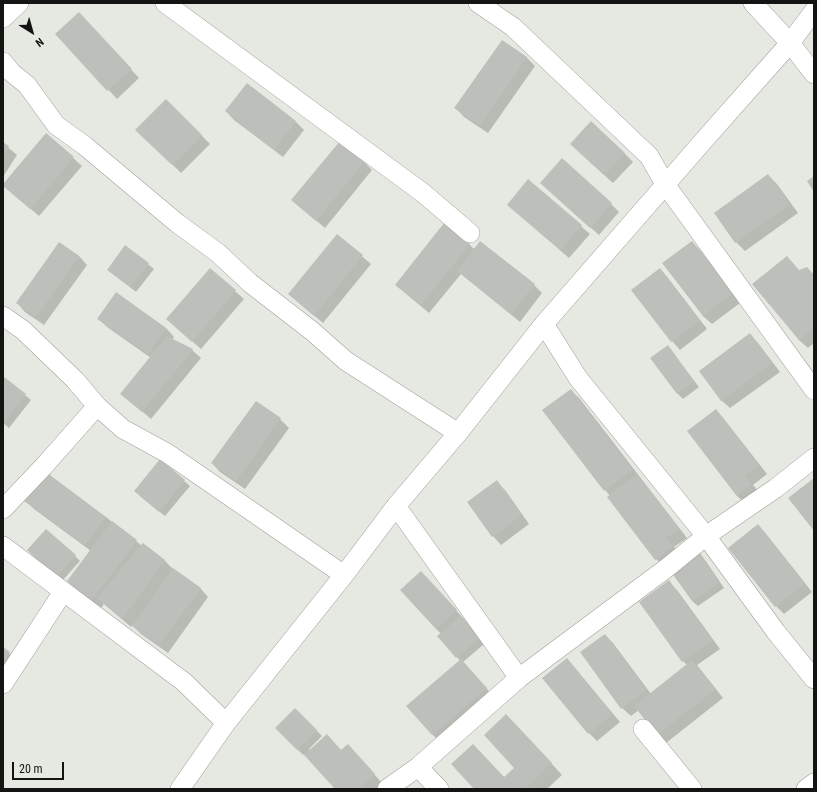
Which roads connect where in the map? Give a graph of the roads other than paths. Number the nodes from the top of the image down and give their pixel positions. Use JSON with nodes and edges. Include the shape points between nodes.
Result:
{"nodes":[{"id":1,"x":19,"y":3,"type":"edge"},
{"id":2,"x":164,"y":3,"type":"edge"},
{"id":3,"x":478,"y":3,"type":"edge"},
{"id":4,"x":753,"y":3,"type":"edge"},
{"id":5,"x":814,"y":11,"type":"edge"},
{"id":6,"x":3,"y":18,"type":"edge"},
{"id":7,"x":790,"y":43,"type":"junction"},
{"id":8,"x":3,"y":62,"type":"edge"},
{"id":9,"x":814,"y":74,"type":"edge"},
{"id":10,"x":665,"y":184,"type":"junction"},
{"id":11,"x":470,"y":233,"type":"dead end"},
{"id":12,"x":3,"y":316,"type":"edge"},
{"id":13,"x":544,"y":324,"type":"junction"},
{"id":14,"x":814,"y":390,"type":"edge"},
{"id":15,"x":98,"y":406,"type":"junction"},
{"id":16,"x":458,"y":433,"type":"junction"},
{"id":17,"x":814,"y":458,"type":"edge"},
{"id":18,"x":396,"y":506,"type":"junction"},
{"id":19,"x":3,"y":509,"type":"edge"},
{"id":20,"x":706,"y":536,"type":"junction"},
{"id":21,"x":3,"y":546,"type":"edge"},
{"id":22,"x":344,"y":575,"type":"junction"},
{"id":23,"x":63,"y":592,"type":"junction"},
{"id":24,"x":519,"y":678,"type":"junction"},
{"id":25,"x":814,"y":679,"type":"edge"},
{"id":26,"x":3,"y":684,"type":"edge"},
{"id":27,"x":226,"y":723,"type":"junction"},
{"id":28,"x":643,"y":729,"type":"dead end"},
{"id":29,"x":418,"y":767,"type":"junction"},
{"id":30,"x":814,"y":783,"type":"edge"},
{"id":31,"x":180,"y":789,"type":"edge"},
{"id":32,"x":387,"y":789,"type":"edge"},
{"id":33,"x":439,"y":789,"type":"edge"},
{"id":34,"x":692,"y":789,"type":"edge"},
{"id":35,"x":806,"y":789,"type":"edge"}],
"edges":[{"from":1,"to":6,"type":"street"},
{"from":2,"to":11,"type":"street","via":[[423,192]]},
{"from":3,"to":10,"type":"street","via":[[513,27],[649,156]]},
{"from":4,"to":7,"type":"street"},
{"from":5,"to":7,"type":"street"},
{"from":7,"to":9,"type":"street"},
{"from":7,"to":10,"type":"street"},
{"from":8,"to":16,"type":"street","via":[[27,85],[56,125],[218,253],[250,283],[346,361]]},
{"from":10,"to":13,"type":"street"},
{"from":10,"to":14,"type":"street"},
{"from":12,"to":15,"type":"street","via":[[23,330]]},
{"from":13,"to":16,"type":"street"},
{"from":13,"to":20,"type":"street","via":[[578,378]]},
{"from":15,"to":19,"type":"street"},
{"from":15,"to":22,"type":"street","via":[[123,429],[167,453]]},
{"from":16,"to":18,"type":"street"},
{"from":17,"to":20,"type":"street","via":[[776,488]]},
{"from":18,"to":22,"type":"street"},
{"from":18,"to":24,"type":"street"},
{"from":20,"to":24,"type":"street"},
{"from":20,"to":25,"type":"street"},
{"from":21,"to":23,"type":"street"},
{"from":22,"to":27,"type":"street"},
{"from":23,"to":26,"type":"street"},
{"from":23,"to":27,"type":"street","via":[[184,682]]},
{"from":24,"to":29,"type":"street"},
{"from":27,"to":31,"type":"street"},
{"from":28,"to":34,"type":"street"},
{"from":29,"to":32,"type":"street"},
{"from":29,"to":33,"type":"street"},
{"from":30,"to":35,"type":"street"}]}
